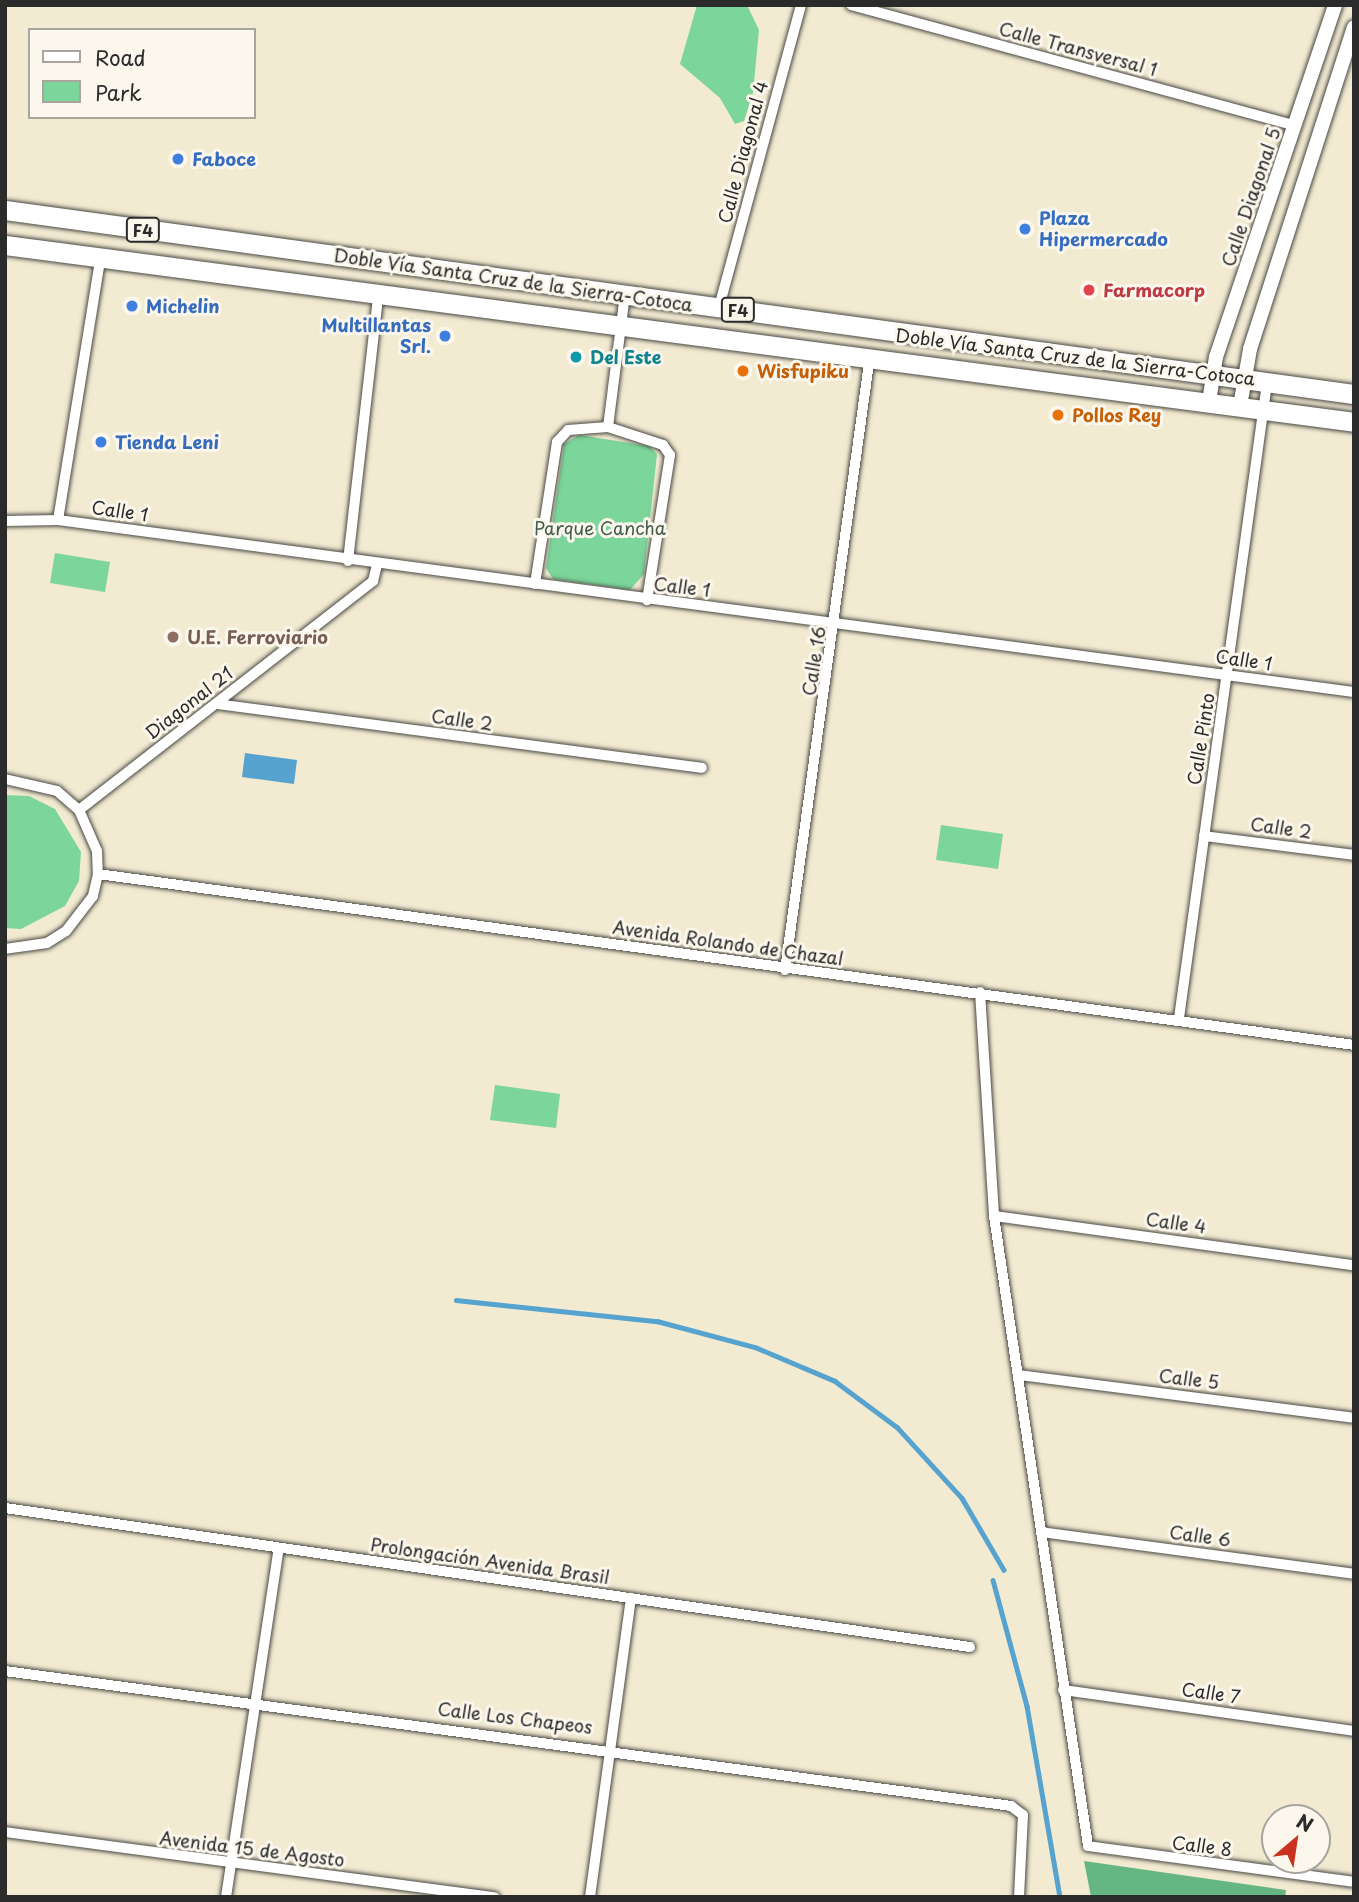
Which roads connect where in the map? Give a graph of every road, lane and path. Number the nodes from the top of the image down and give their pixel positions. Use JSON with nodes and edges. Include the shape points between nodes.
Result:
{"nodes":[{"id":1,"x":800,"y":5,"type":"edge"},
{"id":2,"x":850,"y":5,"type":"edge"},
{"id":3,"x":1335,"y":5,"type":"edge"},
{"id":4,"x":1354,"y":27,"type":"edge"},
{"id":5,"x":1296,"y":127,"type":"junction"},
{"id":6,"x":6,"y":210,"type":"edge"},
{"id":7,"x":9,"y":243,"type":"edge"},
{"id":8,"x":101,"y":254,"type":"junction"},
{"id":9,"x":379,"y":291,"type":"junction"},
{"id":10,"x":625,"y":295,"type":"junction"},
{"id":11,"x":719,"y":307,"type":"junction"},
{"id":12,"x":621,"y":324,"type":"junction"},
{"id":13,"x":870,"y":356,"type":"junction"},
{"id":14,"x":1212,"y":375,"type":"junction"},
{"id":15,"x":1243,"y":379,"type":"junction"},
{"id":16,"x":1267,"y":383,"type":"junction"},
{"id":17,"x":1354,"y":394,"type":"edge"},
{"id":18,"x":1209,"y":402,"type":"junction"},
{"id":19,"x":1240,"y":406,"type":"junction"},
{"id":20,"x":1261,"y":409,"type":"junction"},
{"id":21,"x":1354,"y":422,"type":"edge"},
{"id":22,"x":608,"y":426,"type":"junction"},
{"id":23,"x":58,"y":520,"type":"junction"},
{"id":24,"x":5,"y":522,"type":"edge"},
{"id":25,"x":348,"y":561,"type":"junction"},
{"id":26,"x":377,"y":565,"type":"junction"},
{"id":27,"x":535,"y":583,"type":"junction"},
{"id":28,"x":647,"y":600,"type":"junction"},
{"id":29,"x":837,"y":625,"type":"junction"},
{"id":30,"x":1229,"y":676,"type":"junction"},
{"id":31,"x":1354,"y":692,"type":"edge"},
{"id":32,"x":217,"y":704,"type":"junction"},
{"id":33,"x":702,"y":768,"type":"dead end"},
{"id":34,"x":5,"y":779,"type":"edge"},
{"id":35,"x":79,"y":810,"type":"junction"},
{"id":36,"x":1204,"y":836,"type":"junction"},
{"id":37,"x":1354,"y":855,"type":"edge"},
{"id":38,"x":98,"y":874,"type":"junction"},
{"id":39,"x":5,"y":949,"type":"edge"},
{"id":40,"x":785,"y":970,"type":"junction"},
{"id":41,"x":980,"y":992,"type":"junction"},
{"id":42,"x":1179,"y":1018,"type":"junction"},
{"id":43,"x":1354,"y":1045,"type":"edge"},
{"id":44,"x":994,"y":1216,"type":"junction"},
{"id":45,"x":1354,"y":1265,"type":"edge"},
{"id":46,"x":1019,"y":1375,"type":"junction"},
{"id":47,"x":1354,"y":1418,"type":"edge"},
{"id":48,"x":5,"y":1508,"type":"edge"},
{"id":49,"x":1041,"y":1532,"type":"junction"},
{"id":50,"x":279,"y":1548,"type":"junction"},
{"id":51,"x":1354,"y":1574,"type":"edge"},
{"id":52,"x":631,"y":1598,"type":"junction"},
{"id":53,"x":970,"y":1647,"type":"dead end"},
{"id":54,"x":5,"y":1671,"type":"edge"},
{"id":55,"x":1063,"y":1690,"type":"junction"},
{"id":56,"x":254,"y":1701,"type":"junction"},
{"id":57,"x":1354,"y":1731,"type":"edge"},
{"id":58,"x":610,"y":1748,"type":"junction"},
{"id":59,"x":5,"y":1832,"type":"edge"},
{"id":60,"x":230,"y":1865,"type":"junction"},
{"id":61,"x":1354,"y":1882,"type":"edge"},
{"id":62,"x":226,"y":1897,"type":"edge"},
{"id":63,"x":495,"y":1897,"type":"edge"},
{"id":64,"x":590,"y":1897,"type":"edge"},
{"id":65,"x":1018,"y":1897,"type":"edge"}],
"edges":[{"from":1,"to":11,"type":"street","name":"Calle Diagonal 4"},
{"from":2,"to":5,"type":"street","name":"Calle Transversal 1"},
{"from":3,"to":5,"type":"street","name":"Calle Diagonal 5"},
{"from":4,"to":15,"type":"street"},
{"from":5,"to":14,"type":"street","name":"Calle Diagonal 5"},
{"from":6,"to":10,"type":"highway","name":"Doble Vía Santa Cruz de la Sierra-Cotoca","number":"F4"},
{"from":7,"to":8,"type":"highway","name":"Doble Vía Santa Cruz de la Sierra-Cotoca","number":"F4"},
{"from":8,"to":9,"type":"highway","name":"Doble Vía Santa Cruz de la Sierra-Cotoca","number":"F4"},
{"from":8,"to":23,"type":"street"},
{"from":9,"to":12,"type":"highway","name":"Doble Vía Santa Cruz de la Sierra-Cotoca","number":"F4"},
{"from":9,"to":25,"type":"street"},
{"from":10,"to":11,"type":"highway","name":"Doble Vía Santa Cruz de la Sierra-Cotoca","number":"F4"},
{"from":10,"to":12,"type":"street"},
{"from":11,"to":14,"type":"highway","name":"Doble Vía Santa Cruz de la Sierra-Cotoca","number":"F4"},
{"from":12,"to":13,"type":"highway","name":"Doble Vía Santa Cruz de la Sierra-Cotoca","number":"F4"},
{"from":12,"to":22,"type":"street"},
{"from":13,"to":18,"type":"highway","name":"Doble Vía Santa Cruz de la Sierra-Cotoca","number":"F4"},
{"from":13,"to":29,"type":"street","name":"Calle 16"},
{"from":14,"to":15,"type":"highway","name":"Doble Vía Santa Cruz de la Sierra-Cotoca","number":"F4"},
{"from":14,"to":18,"type":"street","name":"Calle Diagonal 5"},
{"from":15,"to":16,"type":"highway","name":"Doble Vía Santa Cruz de la Sierra-Cotoca","number":"F4"},
{"from":15,"to":19,"type":"street"},
{"from":16,"to":17,"type":"highway","name":"Doble Vía Santa Cruz de la Sierra-Cotoca","number":"F4"},
{"from":16,"to":20,"type":"street","name":"Calle Pinto"},
{"from":18,"to":19,"type":"highway","name":"Doble Vía Santa Cruz de la Sierra-Cotoca","number":"F4"},
{"from":19,"to":20,"type":"highway","name":"Doble Vía Santa Cruz de la Sierra-Cotoca","number":"F4"},
{"from":20,"to":21,"type":"highway","name":"Doble Vía Santa Cruz de la Sierra-Cotoca","number":"F4"},
{"from":20,"to":30,"type":"street","name":"Calle Pinto"},
{"from":22,"to":27,"type":"street","via":[[568,430],[557,442]]},
{"from":22,"to":28,"type":"street","via":[[663,445],[670,454]]},
{"from":23,"to":24,"type":"street","name":"Calle 1"},
{"from":23,"to":25,"type":"street","name":"Calle 1"},
{"from":25,"to":26,"type":"street","name":"Calle 1"},
{"from":26,"to":27,"type":"street","name":"Calle 1"},
{"from":26,"to":32,"type":"street","name":"Diagonal 21","via":[[373,581]]},
{"from":27,"to":28,"type":"street","name":"Calle 1"},
{"from":28,"to":29,"type":"street","name":"Calle 1"},
{"from":29,"to":30,"type":"street","name":"Calle 1"},
{"from":29,"to":40,"type":"street","name":"Calle 16"},
{"from":30,"to":31,"type":"street","name":"Calle 1"},
{"from":30,"to":36,"type":"street","name":"Calle Pinto"},
{"from":32,"to":33,"type":"street","name":"Calle 2"},
{"from":32,"to":35,"type":"street","name":"Diagonal 21"},
{"from":34,"to":35,"type":"street","via":[[57,791]]},
{"from":35,"to":38,"type":"street","via":[[97,851]]},
{"from":36,"to":37,"type":"street","name":"Calle 2"},
{"from":36,"to":42,"type":"street","name":"Calle Pinto"},
{"from":38,"to":39,"type":"street","via":[[93,896],[66,931],[47,943]]},
{"from":38,"to":40,"type":"street","name":"Avenida Rolando de Chazal"},
{"from":40,"to":41,"type":"street","name":"Avenida Rolando de Chazal"},
{"from":41,"to":42,"type":"street","name":"Avenida Rolando de Chazal"},
{"from":41,"to":44,"type":"street"},
{"from":42,"to":43,"type":"street","name":"Avenida Rolando de Chazal"},
{"from":44,"to":45,"type":"street","name":"Calle 4"},
{"from":44,"to":46,"type":"street"},
{"from":46,"to":47,"type":"street","name":"Calle 5"},
{"from":46,"to":49,"type":"street"},
{"from":48,"to":50,"type":"street","name":"Prolongación Avenida Brasil"},
{"from":49,"to":51,"type":"street","name":"Calle 6"},
{"from":49,"to":55,"type":"street"},
{"from":50,"to":52,"type":"street","name":"Prolongación Avenida Brasil"},
{"from":50,"to":56,"type":"street"},
{"from":52,"to":53,"type":"street","name":"Prolongación Avenida Brasil"},
{"from":52,"to":58,"type":"street"},
{"from":54,"to":56,"type":"street","name":"Calle Los Chapeos"},
{"from":55,"to":57,"type":"street","name":"Calle 7"},
{"from":55,"to":61,"type":"street","name":"Calle 8","via":[[1088,1846]]},
{"from":56,"to":58,"type":"street","name":"Calle Los Chapeos"},
{"from":56,"to":60,"type":"street"},
{"from":58,"to":64,"type":"street"},
{"from":58,"to":65,"type":"street","name":"Calle Los Chapeos","via":[[1019,1809]]},
{"from":59,"to":60,"type":"street","name":"Avenida 15 de Agosto"},
{"from":60,"to":62,"type":"street"},
{"from":60,"to":63,"type":"street","name":"Avenida 15 de Agosto"}]}
